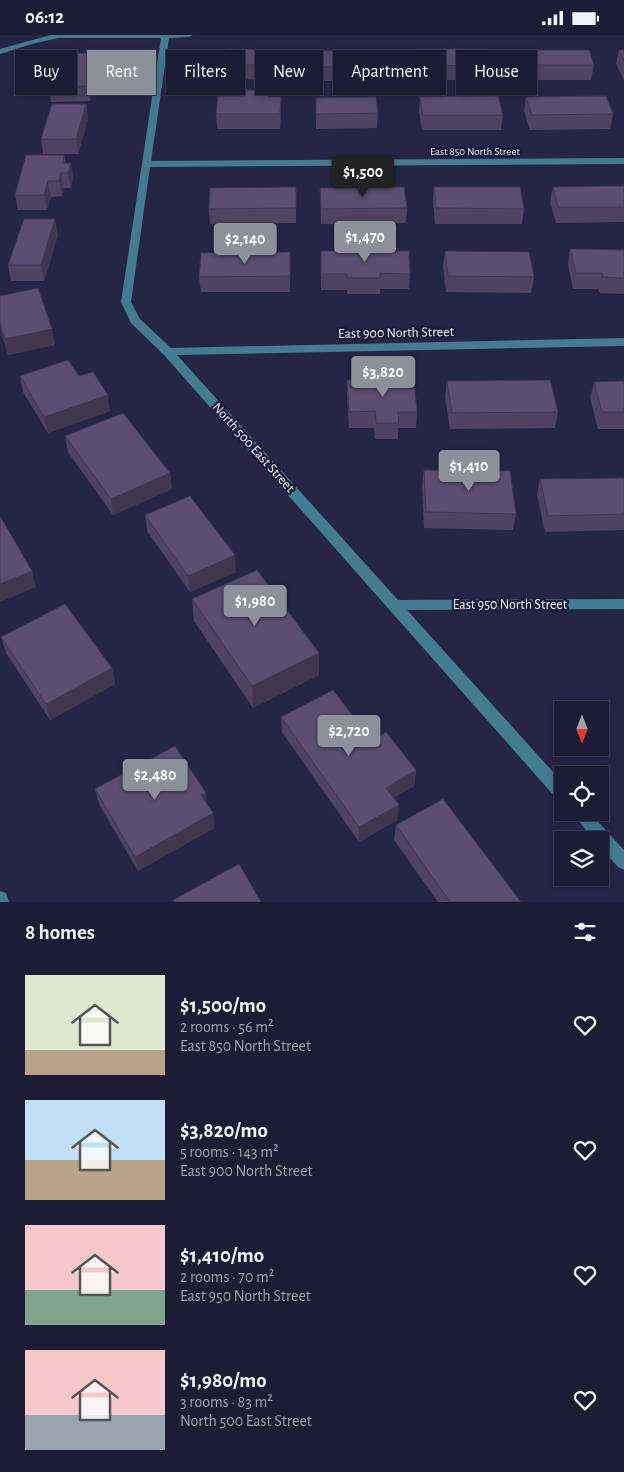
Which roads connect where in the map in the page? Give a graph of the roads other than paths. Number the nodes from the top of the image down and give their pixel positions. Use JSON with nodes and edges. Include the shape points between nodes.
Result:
{"nodes":[{"id":1,"x":165,"y":35,"type":"edge"},
{"id":2,"x":189,"y":35,"type":"edge"},
{"id":3,"x":0,"y":52,"type":"edge"},
{"id":4,"x":624,"y":161,"type":"edge"},
{"id":5,"x":146,"y":164,"type":"junction"},
{"id":6,"x":624,"y":342,"type":"edge"},
{"id":7,"x":168,"y":352,"type":"junction"},
{"id":8,"x":624,"y":604,"type":"edge"},
{"id":9,"x":396,"y":605,"type":"junction"},
{"id":10,"x":554,"y":784,"type":"edge"},
{"id":11,"x":587,"y":821,"type":"edge"},
{"id":12,"x":624,"y":862,"type":"edge"}],
"edges":[{"from":1,"to":2,"type":"street"},
{"from":1,"to":3,"type":"street","via":[[58,36]]},
{"from":1,"to":5,"type":"street","name":"North 500 East Street"},
{"from":4,"to":5,"type":"street","name":"East 850 North Street"},
{"from":5,"to":7,"type":"street","name":"North 500 East Street","via":[[126,302],[135,321]]},
{"from":6,"to":7,"type":"street","name":"East 900 North Street"},
{"from":7,"to":9,"type":"street","name":"North 500 East Street"},
{"from":8,"to":9,"type":"street","name":"East 950 North Street"},
{"from":9,"to":10,"type":"street","name":"North 500 East Street"},
{"from":11,"to":12,"type":"street"}]}
